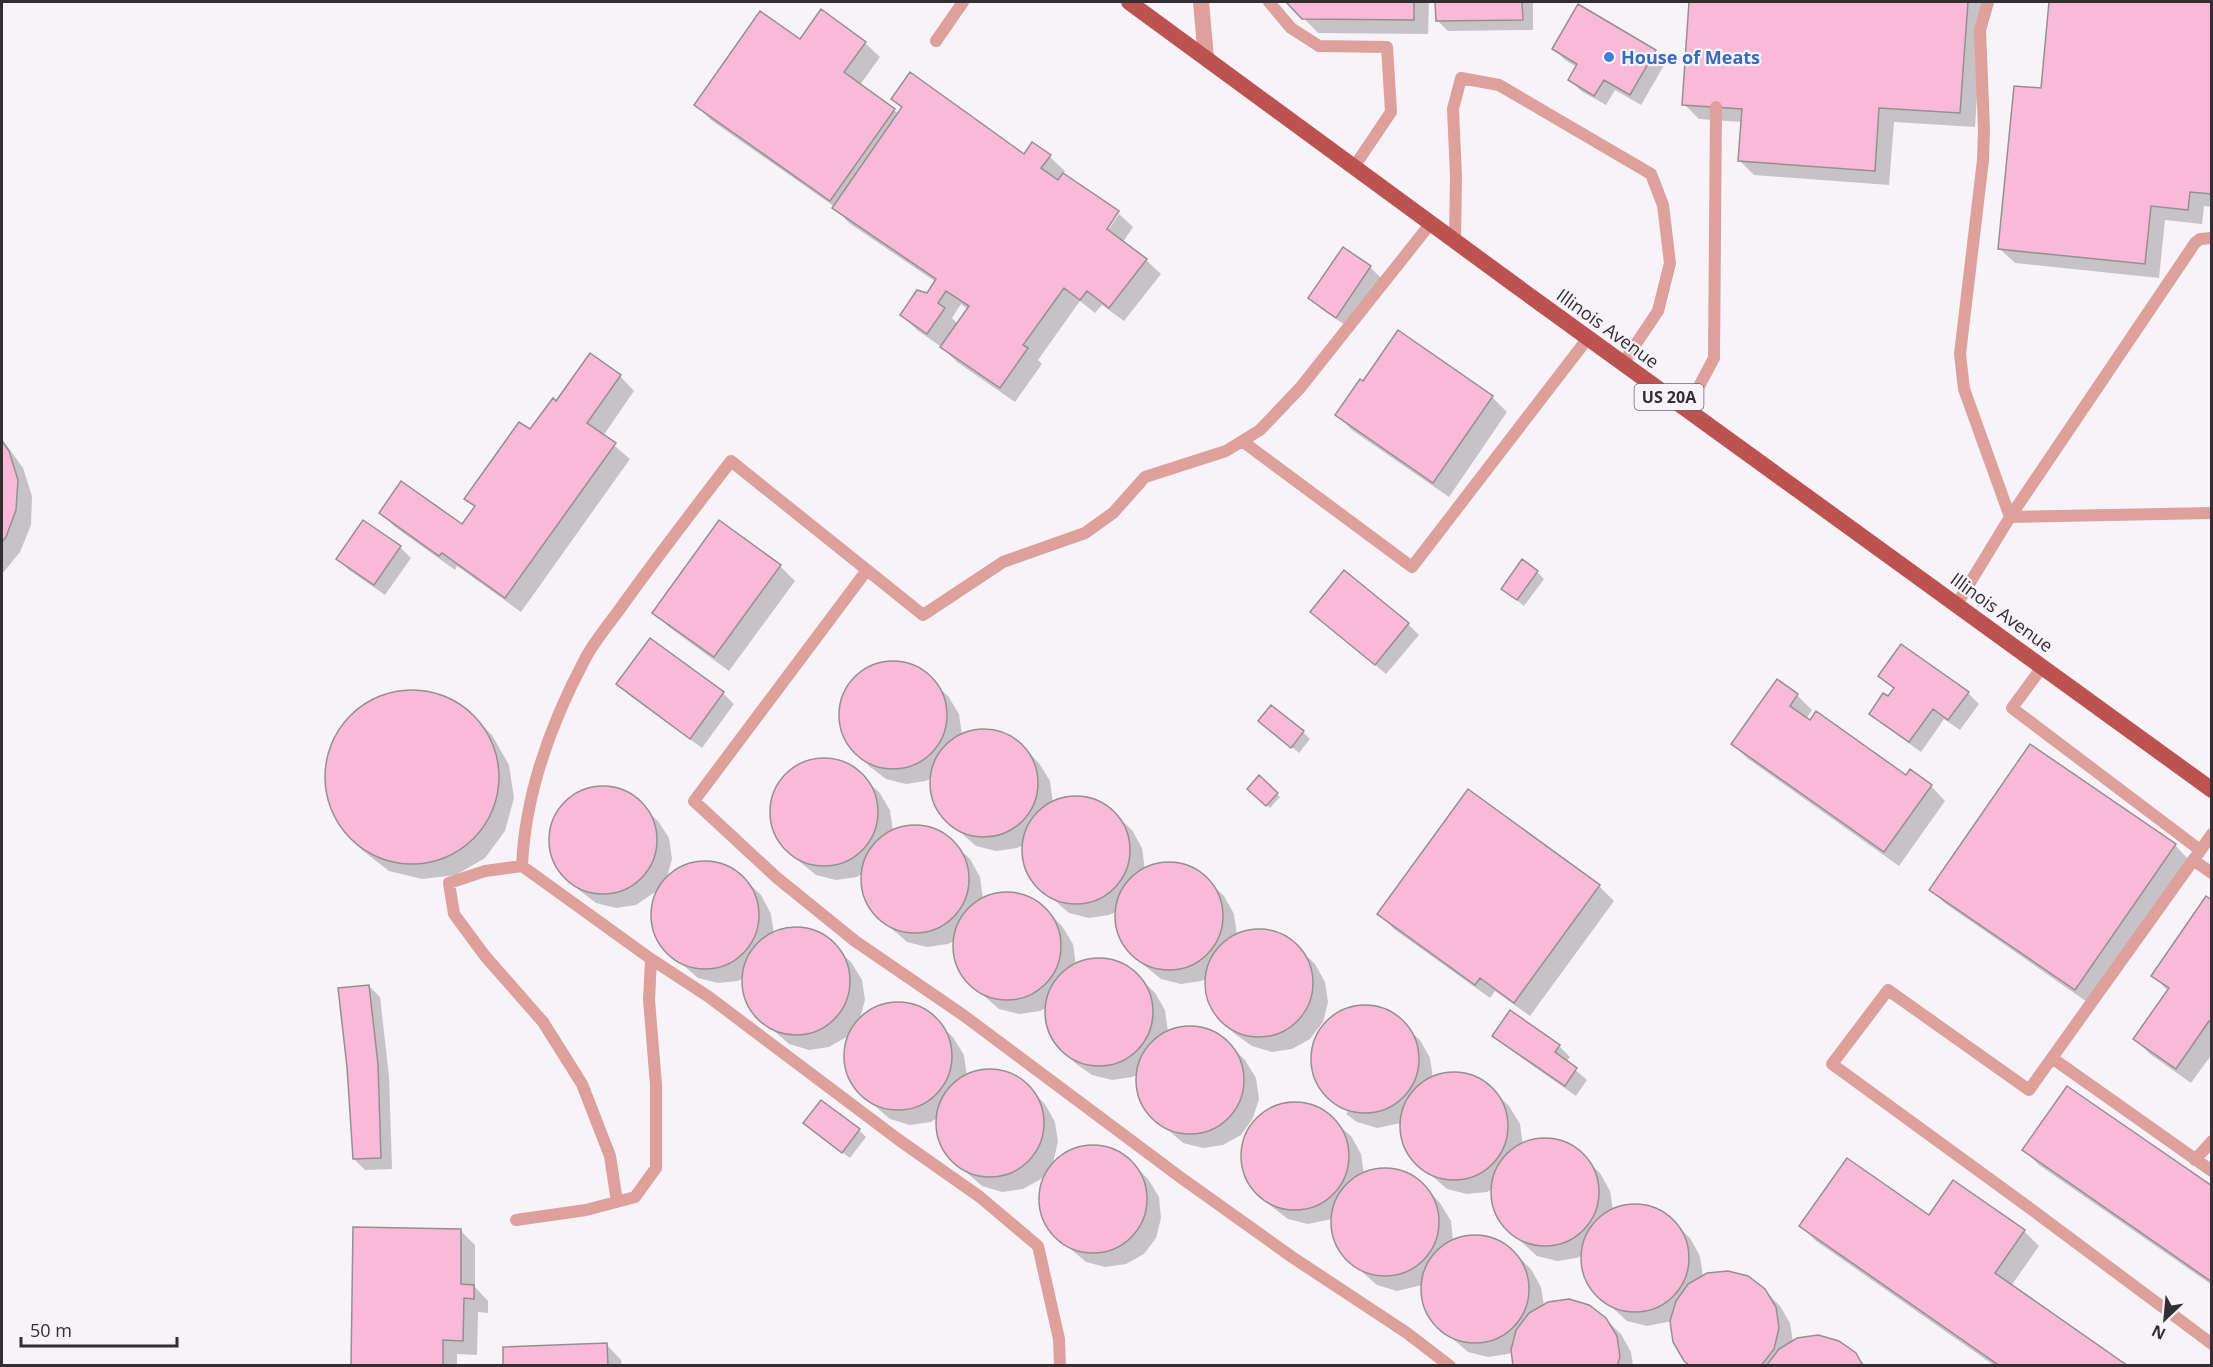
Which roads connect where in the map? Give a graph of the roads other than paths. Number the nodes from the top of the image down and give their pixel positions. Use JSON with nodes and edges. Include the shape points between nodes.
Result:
{"nodes":[{"id":1,"x":963,"y":2,"type":"edge"},
{"id":2,"x":1129,"y":2,"type":"edge"},
{"id":3,"x":1201,"y":2,"type":"edge"},
{"id":4,"x":1269,"y":2,"type":"edge"},
{"id":5,"x":1988,"y":2,"type":"edge"},
{"id":6,"x":936,"y":40,"type":"dead end"},
{"id":7,"x":1206,"y":58,"type":"junction"},
{"id":8,"x":1716,"y":107,"type":"dead end"},
{"id":9,"x":1354,"y":167,"type":"junction"},
{"id":10,"x":1431,"y":223,"type":"junction"},
{"id":11,"x":2211,"y":238,"type":"edge"},
{"id":12,"x":1455,"y":241,"type":"junction"},
{"id":13,"x":1588,"y":338,"type":"junction"},
{"id":14,"x":1623,"y":363,"type":"junction"},
{"id":15,"x":1687,"y":409,"type":"junction"},
{"id":16,"x":1242,"y":441,"type":"junction"},
{"id":17,"x":2211,"y":513,"type":"edge"},
{"id":18,"x":2010,"y":517,"type":"junction"},
{"id":19,"x":867,"y":570,"type":"junction"},
{"id":20,"x":1957,"y":604,"type":"junction"},
{"id":21,"x":2043,"y":666,"type":"junction"},
{"id":22,"x":2211,"y":790,"type":"edge"},
{"id":23,"x":2211,"y":834,"type":"edge"},
{"id":24,"x":2196,"y":855,"type":"junction"},
{"id":25,"x":522,"y":866,"type":"junction"},
{"id":26,"x":2211,"y":873,"type":"edge"},
{"id":27,"x":651,"y":959,"type":"junction"},
{"id":28,"x":2052,"y":1058,"type":"junction"},
{"id":29,"x":2211,"y":1141,"type":"edge"},
{"id":30,"x":2196,"y":1160,"type":"junction"},
{"id":31,"x":2211,"y":1171,"type":"edge"},
{"id":32,"x":617,"y":1202,"type":"junction"},
{"id":33,"x":516,"y":1220,"type":"dead end"},
{"id":34,"x":2211,"y":1344,"type":"edge"},
{"id":35,"x":1060,"y":1365,"type":"edge"},
{"id":36,"x":1450,"y":1365,"type":"edge"}],
"edges":[{"from":1,"to":6,"type":"lane"},
{"from":2,"to":7,"type":"main road","name":"Illinois Avenue","number":"US 20A"},
{"from":3,"to":7,"type":"street"},
{"from":4,"to":9,"type":"lane","via":[[1291,28],[1319,46],[1387,47],[1391,112]]},
{"from":5,"to":18,"type":"lane","via":[[1980,30],[1983,160],[1960,354],[1964,389]]},
{"from":7,"to":9,"type":"main road","name":"Illinois Avenue","number":"US 20A"},
{"from":8,"to":15,"type":"lane","via":[[1714,358]]},
{"from":9,"to":10,"type":"main road","name":"Illinois Avenue","number":"US 20A"},
{"from":10,"to":12,"type":"main road","name":"Illinois Avenue","number":"US 20A"},
{"from":10,"to":16,"type":"lane","via":[[1300,388],[1260,430]]},
{"from":11,"to":18,"type":"lane","via":[[2195,243]]},
{"from":12,"to":13,"type":"main road","name":"Illinois Avenue","number":"US 20A"},
{"from":12,"to":14,"type":"lane","via":[[1453,110],[1461,78],[1499,85],[1651,174],[1663,205],[1670,263],[1658,311]]},
{"from":13,"to":14,"type":"main road","name":"Illinois Avenue","number":"US 20A"},
{"from":13,"to":16,"type":"lane","via":[[1412,567]]},
{"from":14,"to":15,"type":"main road","name":"Illinois Avenue","number":"US 20A"},
{"from":15,"to":20,"type":"main road","name":"Illinois Avenue","number":"US 20A"},
{"from":16,"to":19,"type":"lane","via":[[1226,451],[1145,477],[1113,513],[1085,533],[1003,562],[923,615]]},
{"from":17,"to":18,"type":"lane"},
{"from":18,"to":20,"type":"lane"},
{"from":19,"to":25,"type":"lane","via":[[731,461],[586,657],[533,787]]},
{"from":19,"to":36,"type":"lane","via":[[694,801],[776,877],[855,941],[1292,1257]]},
{"from":20,"to":21,"type":"main road","name":"Illinois Avenue","number":"US 20A"},
{"from":21,"to":22,"type":"main road","name":"Illinois Avenue","number":"US 20A"},
{"from":21,"to":24,"type":"lane","via":[[2012,708]]},
{"from":23,"to":24,"type":"lane"},
{"from":24,"to":26,"type":"lane"},
{"from":24,"to":28,"type":"lane"},
{"from":25,"to":27,"type":"lane"},
{"from":25,"to":32,"type":"lane","via":[[485,871],[449,882],[454,914],[543,1022],[582,1084],[610,1156]]},
{"from":27,"to":32,"type":"lane","via":[[656,1168],[635,1197]]},
{"from":27,"to":35,"type":"lane","via":[[980,1197],[1038,1246],[1059,1339]]},
{"from":28,"to":30,"type":"lane"},
{"from":28,"to":34,"type":"lane","via":[[2030,1090],[1888,990],[1832,1064]]},
{"from":29,"to":30,"type":"lane"},
{"from":30,"to":31,"type":"lane"},
{"from":32,"to":33,"type":"lane"}]}
